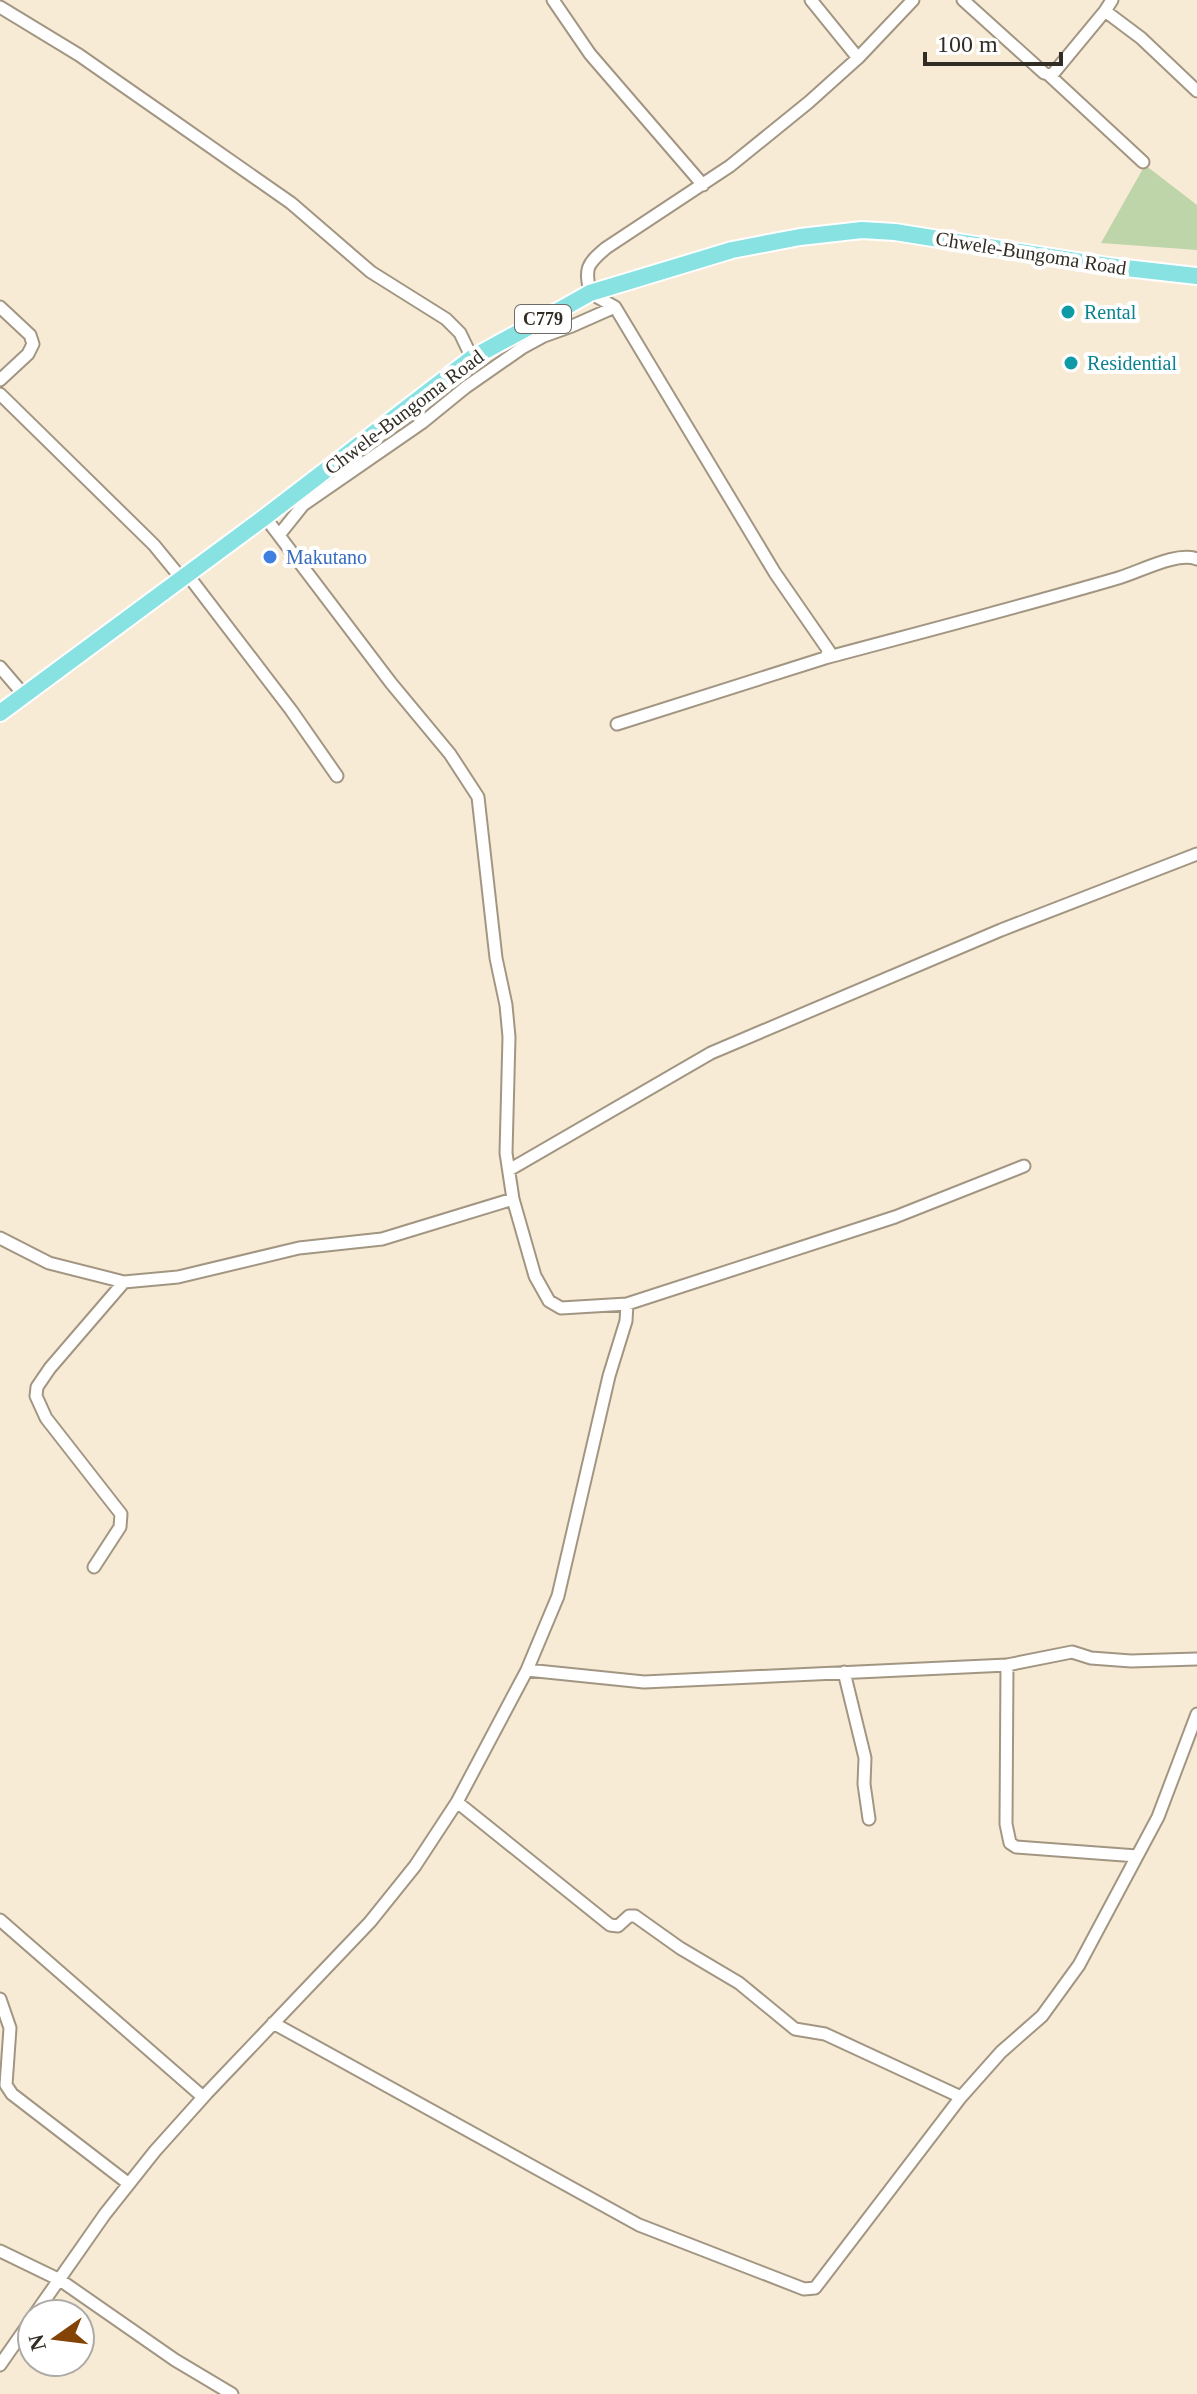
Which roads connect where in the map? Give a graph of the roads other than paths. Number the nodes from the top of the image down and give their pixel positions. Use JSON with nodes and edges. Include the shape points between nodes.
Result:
{"nodes":[{"id":1,"x":553,"y":0,"type":"edge"},
{"id":2,"x":811,"y":0,"type":"edge"},
{"id":3,"x":913,"y":0,"type":"edge"},
{"id":4,"x":963,"y":0,"type":"edge"},
{"id":5,"x":1108,"y":6,"type":"edge"},
{"id":6,"x":0,"y":7,"type":"edge"},
{"id":7,"x":858,"y":58,"type":"junction"},
{"id":8,"x":1049,"y":75,"type":"junction"},
{"id":9,"x":1197,"y":91,"type":"edge"},
{"id":10,"x":1143,"y":162,"type":"dead end"},
{"id":11,"x":703,"y":185,"type":"junction"},
{"id":12,"x":1197,"y":276,"type":"edge"},
{"id":13,"x":1197,"y":287,"type":"edge"},
{"id":14,"x":590,"y":293,"type":"junction"},
{"id":15,"x":0,"y":307,"type":"edge"},
{"id":16,"x":615,"y":307,"type":"junction"},
{"id":17,"x":472,"y":358,"type":"junction"},
{"id":18,"x":0,"y":380,"type":"edge"},
{"id":19,"x":0,"y":394,"type":"edge"},
{"id":20,"x":348,"y":453,"type":"junction"},
{"id":21,"x":359,"y":468,"type":"junction"},
{"id":22,"x":265,"y":517,"type":"junction"},
{"id":23,"x":279,"y":535,"type":"junction"},
{"id":24,"x":1197,"y":559,"type":"edge"},
{"id":25,"x":184,"y":576,"type":"junction"},
{"id":26,"x":825,"y":658,"type":"junction"},
{"id":27,"x":0,"y":667,"type":"edge"},
{"id":28,"x":24,"y":695,"type":"junction"},
{"id":29,"x":0,"y":713,"type":"edge"},
{"id":30,"x":617,"y":724,"type":"dead end"},
{"id":31,"x":337,"y":776,"type":"dead end"},
{"id":32,"x":1197,"y":854,"type":"edge"},
{"id":33,"x":1024,"y":1166,"type":"dead end"},
{"id":34,"x":509,"y":1170,"type":"junction"},
{"id":35,"x":513,"y":1199,"type":"junction"},
{"id":36,"x":0,"y":1238,"type":"edge"},
{"id":37,"x":124,"y":1282,"type":"junction"},
{"id":38,"x":627,"y":1304,"type":"junction"},
{"id":39,"x":94,"y":1567,"type":"dead end"},
{"id":40,"x":1197,"y":1659,"type":"edge"},
{"id":41,"x":1007,"y":1665,"type":"junction"},
{"id":42,"x":527,"y":1670,"type":"junction"},
{"id":43,"x":844,"y":1672,"type":"junction"},
{"id":44,"x":1197,"y":1714,"type":"edge"},
{"id":45,"x":457,"y":1802,"type":"junction"},
{"id":46,"x":869,"y":1819,"type":"dead end"},
{"id":47,"x":1137,"y":1856,"type":"junction"},
{"id":48,"x":0,"y":1920,"type":"edge"},
{"id":49,"x":0,"y":1999,"type":"edge"},
{"id":50,"x":273,"y":2023,"type":"junction"},
{"id":51,"x":203,"y":2097,"type":"junction"},
{"id":52,"x":961,"y":2097,"type":"junction"},
{"id":53,"x":129,"y":2184,"type":"junction"},
{"id":54,"x":0,"y":2251,"type":"edge"},
{"id":55,"x":60,"y":2280,"type":"junction"},
{"id":56,"x":47,"y":2298,"type":"edge"},
{"id":57,"x":16,"y":2342,"type":"edge"},
{"id":58,"x":0,"y":2365,"type":"edge"},
{"id":59,"x":232,"y":2394,"type":"edge"}],
"edges":[{"from":1,"to":11,"type":"street","via":[[590,54]]},
{"from":2,"to":7,"type":"street"},
{"from":3,"to":7,"type":"street"},
{"from":4,"to":8,"type":"street"},
{"from":5,"to":8,"type":"street","via":[[1057,72]]},
{"from":5,"to":9,"type":"street"},
{"from":6,"to":17,"type":"street","via":[[79,55],[291,203],[371,272],[446,319]]},
{"from":7,"to":11,"type":"street"},
{"from":8,"to":10,"type":"street"},
{"from":11,"to":14,"type":"street","via":[[589,262]]},
{"from":12,"to":13,"type":"street"},
{"from":12,"to":14,"type":"main road","name":"Chwele-Bungoma Road","number":"C779","via":[[862,230],[732,250]]},
{"from":14,"to":16,"type":"street"},
{"from":14,"to":17,"type":"main road","name":"Chwele-Bungoma Road","number":"C779"},
{"from":15,"to":18,"type":"street","via":[[33,344]]},
{"from":16,"to":21,"type":"street","via":[[522,348]]},
{"from":16,"to":26,"type":"street","via":[[775,573],[829,651]]},
{"from":17,"to":20,"type":"main road","name":"Chwele-Bungoma Road","number":"C779"},
{"from":19,"to":25,"type":"street"},
{"from":20,"to":21,"type":"street"},
{"from":20,"to":22,"type":"main road","name":"Chwele-Bungoma Road","number":"C779"},
{"from":21,"to":23,"type":"street","via":[[303,505]]},
{"from":22,"to":23,"type":"street"},
{"from":22,"to":25,"type":"main road","name":"Chwele-Bungoma Road","number":"C779"},
{"from":23,"to":34,"type":"street","via":[[478,797],[509,1037]]},
{"from":24,"to":26,"type":"street","via":[[1173,558],[1061,595]]},
{"from":25,"to":28,"type":"main road","name":"Chwele-Bungoma Road","number":"C779"},
{"from":25,"to":31,"type":"street"},
{"from":26,"to":30,"type":"street"},
{"from":27,"to":28,"type":"street"},
{"from":28,"to":29,"type":"main road","name":"Chwele-Bungoma Road","number":"C779"},
{"from":32,"to":34,"type":"street","via":[[711,1053]]},
{"from":33,"to":38,"type":"street","via":[[895,1217]]},
{"from":34,"to":35,"type":"street"},
{"from":35,"to":37,"type":"street","via":[[382,1239],[299,1248],[178,1277]]},
{"from":35,"to":38,"type":"street","via":[[535,1276],[549,1301],[561,1308]]},
{"from":36,"to":37,"type":"street","via":[[49,1263]]},
{"from":37,"to":39,"type":"street","via":[[50,1368],[36,1396],[46,1418],[121,1514],[120,1527]]},
{"from":38,"to":42,"type":"street","via":[[569,1555],[549,1622]]},
{"from":40,"to":41,"type":"street","via":[[1131,1661],[1072,1652]]},
{"from":41,"to":43,"type":"street"},
{"from":41,"to":47,"type":"street","via":[[1010,1843]]},
{"from":42,"to":43,"type":"street","via":[[644,1682]]},
{"from":42,"to":45,"type":"street"},
{"from":43,"to":46,"type":"street","via":[[865,1758]]},
{"from":44,"to":47,"type":"street","via":[[1158,1817]]},
{"from":45,"to":50,"type":"street","via":[[370,1922]]},
{"from":45,"to":52,"type":"street","via":[[602,1920],[618,1926],[635,1916],[739,1983],[795,2029],[825,2034]]},
{"from":47,"to":52,"type":"street","via":[[1051,2006]]},
{"from":48,"to":51,"type":"street"},
{"from":49,"to":53,"type":"street","via":[[10,2028],[6,2085],[12,2094]]},
{"from":50,"to":51,"type":"street"},
{"from":50,"to":52,"type":"street","via":[[639,2225],[811,2290]]},
{"from":51,"to":53,"type":"street"},
{"from":53,"to":55,"type":"street"},
{"from":54,"to":55,"type":"street"},
{"from":55,"to":56,"type":"street"},
{"from":55,"to":59,"type":"street"},
{"from":57,"to":58,"type":"street"}]}
